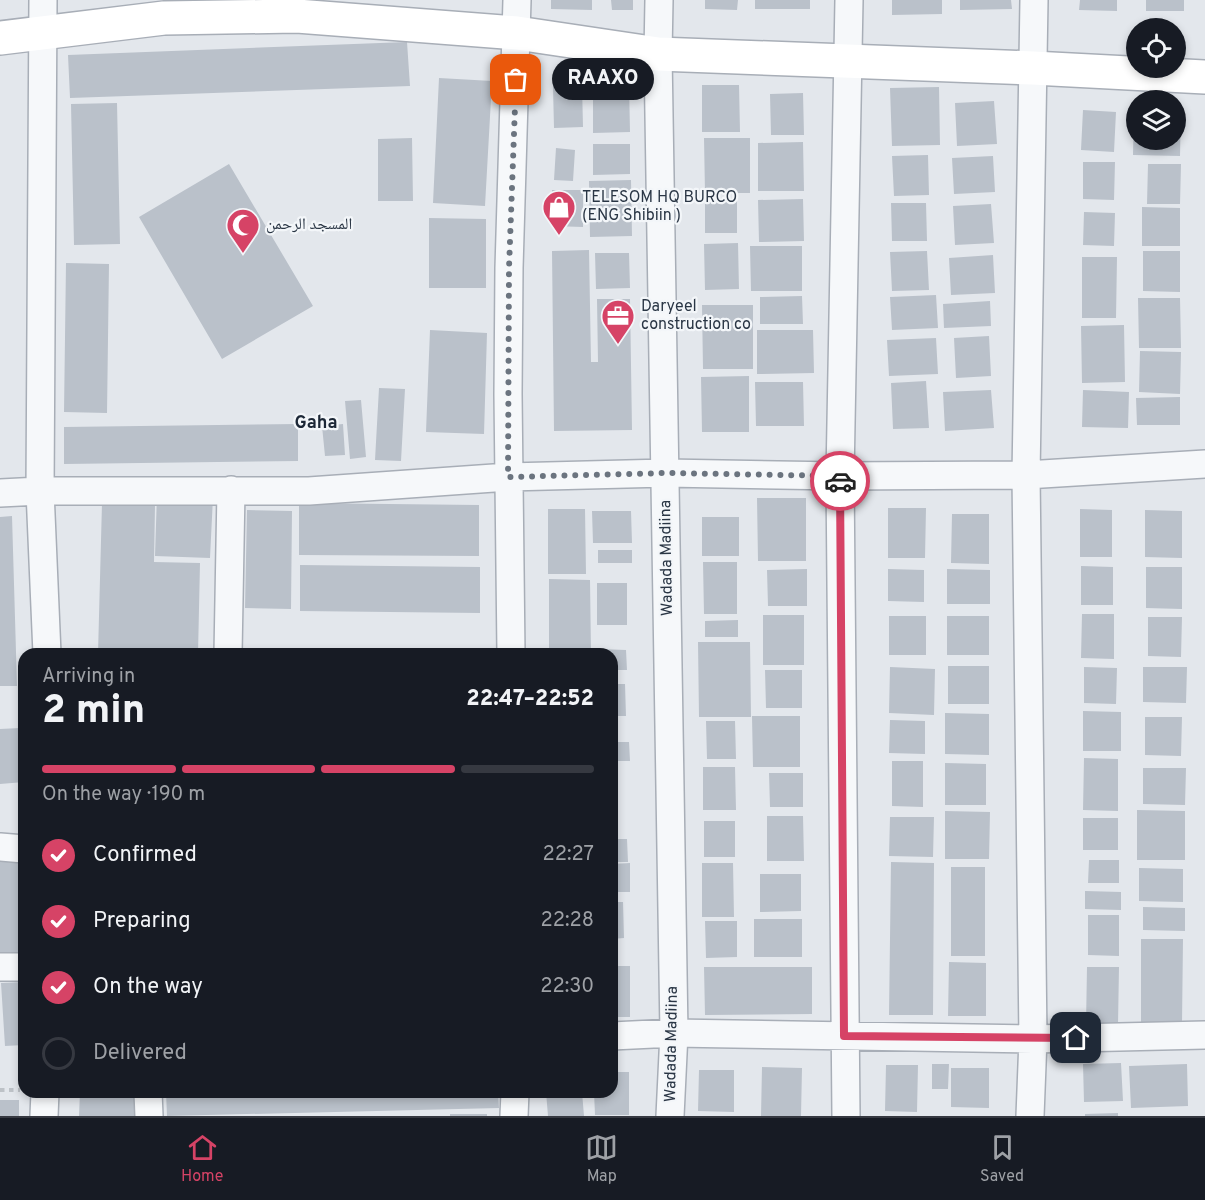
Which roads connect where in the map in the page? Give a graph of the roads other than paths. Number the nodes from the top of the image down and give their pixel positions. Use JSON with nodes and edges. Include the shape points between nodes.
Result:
{"nodes":[{"id":1,"x":43,"y":0,"type":"edge"},
{"id":2,"x":517,"y":0,"type":"edge"},
{"id":3,"x":659,"y":0,"type":"edge"},
{"id":4,"x":849,"y":0,"type":"edge"},
{"id":5,"x":1034,"y":0,"type":"edge"},
{"id":6,"x":42,"y":32,"type":"junction"},
{"id":7,"x":518,"y":33,"type":"junction"},
{"id":8,"x":0,"y":38,"type":"edge"},
{"id":9,"x":658,"y":54,"type":"junction"},
{"id":10,"x":847,"y":62,"type":"junction"},
{"id":11,"x":1033,"y":68,"type":"junction"},
{"id":12,"x":1205,"y":77,"type":"edge"},
{"id":13,"x":1205,"y":464,"type":"edge"},
{"id":14,"x":666,"y":473,"type":"junction"},
{"id":15,"x":1026,"y":475,"type":"junction"},
{"id":16,"x":840,"y":476,"type":"junction"},
{"id":17,"x":508,"y":477,"type":"junction"},
{"id":18,"x":231,"y":490,"type":"junction"},
{"id":19,"x":40,"y":491,"type":"junction"},
{"id":20,"x":0,"y":493,"type":"edge"},
{"id":21,"x":47,"y":648,"type":"edge"},
{"id":22,"x":228,"y":648,"type":"edge"},
{"id":23,"x":511,"y":648,"type":"edge"},
{"id":24,"x":0,"y":847,"type":"edge"},
{"id":25,"x":18,"y":848,"type":"edge"},
{"id":26,"x":0,"y":967,"type":"edge"},
{"id":27,"x":18,"y":967,"type":"edge"},
{"id":28,"x":674,"y":1033,"type":"junction"},
{"id":29,"x":1205,"y":1035,"type":"edge"},
{"id":30,"x":618,"y":1036,"type":"edge"},
{"id":31,"x":844,"y":1036,"type":"junction"},
{"id":32,"x":1033,"y":1039,"type":"junction"},
{"id":33,"x":45,"y":1098,"type":"edge"},
{"id":34,"x":148,"y":1098,"type":"edge"},
{"id":35,"x":515,"y":1098,"type":"edge"},
{"id":36,"x":44,"y":1116,"type":"edge"},
{"id":37,"x":149,"y":1116,"type":"edge"},
{"id":38,"x":514,"y":1116,"type":"edge"},
{"id":39,"x":670,"y":1116,"type":"edge"},
{"id":40,"x":846,"y":1116,"type":"edge"},
{"id":41,"x":1030,"y":1116,"type":"edge"}],
"edges":[{"from":1,"to":6,"type":"street"},
{"from":2,"to":7,"type":"street"},
{"from":3,"to":9,"type":"street","name":"Wadada Madiina"},
{"from":4,"to":10,"type":"street"},
{"from":5,"to":11,"type":"street"},
{"from":6,"to":7,"type":"street","via":[[164,18],[253,15]]},
{"from":6,"to":8,"type":"street"},
{"from":6,"to":19,"type":"street"},
{"from":7,"to":9,"type":"street"},
{"from":7,"to":17,"type":"street","via":[[509,268]]},
{"from":9,"to":10,"type":"street"},
{"from":9,"to":14,"type":"street","name":"Wadada Madiina"},
{"from":10,"to":11,"type":"street"},
{"from":10,"to":16,"type":"street"},
{"from":11,"to":12,"type":"street"},
{"from":11,"to":15,"type":"street"},
{"from":13,"to":15,"type":"street"},
{"from":14,"to":16,"type":"street"},
{"from":14,"to":17,"type":"street"},
{"from":14,"to":28,"type":"street","name":"Wadada Madiina"},
{"from":15,"to":16,"type":"street"},
{"from":15,"to":32,"type":"street"},
{"from":16,"to":31,"type":"street"},
{"from":17,"to":18,"type":"street","via":[[309,490]]},
{"from":17,"to":23,"type":"street"},
{"from":18,"to":19,"type":"street"},
{"from":18,"to":22,"type":"street"},
{"from":19,"to":20,"type":"street"},
{"from":19,"to":21,"type":"street"},
{"from":24,"to":25,"type":"street"},
{"from":26,"to":27,"type":"street"},
{"from":28,"to":30,"type":"street"},
{"from":28,"to":31,"type":"street"},
{"from":28,"to":39,"type":"street","name":"Wadada Madiina"},
{"from":29,"to":32,"type":"street"},
{"from":31,"to":32,"type":"street"},
{"from":31,"to":40,"type":"street"},
{"from":32,"to":41,"type":"street"},
{"from":33,"to":36,"type":"street"},
{"from":34,"to":37,"type":"street"},
{"from":35,"to":38,"type":"street"}]}
